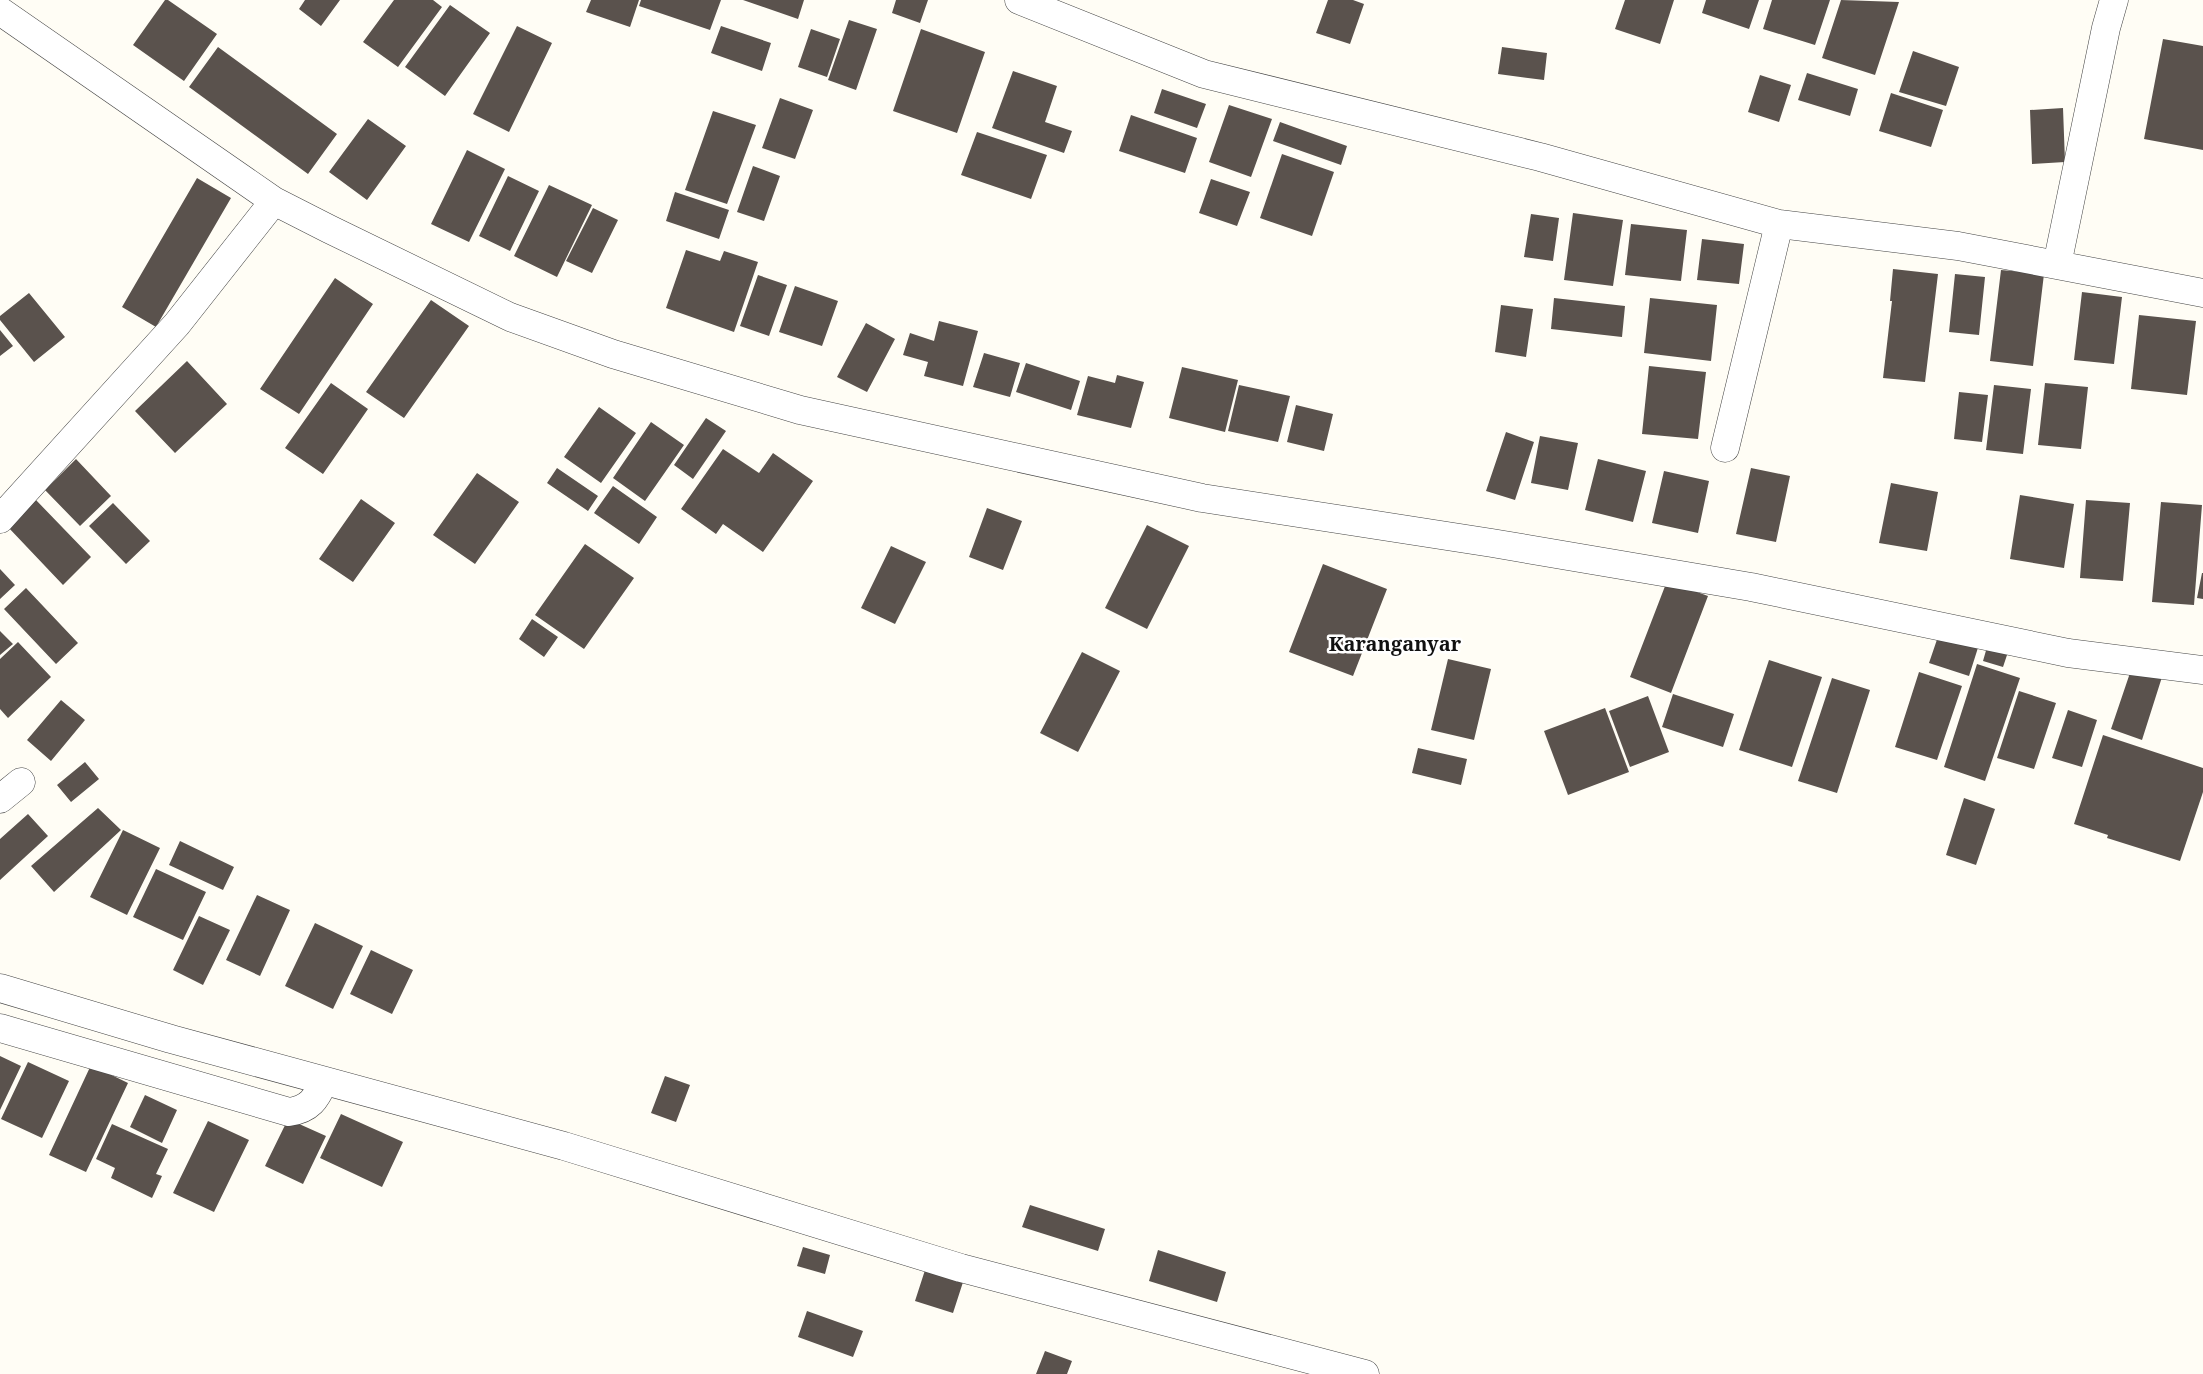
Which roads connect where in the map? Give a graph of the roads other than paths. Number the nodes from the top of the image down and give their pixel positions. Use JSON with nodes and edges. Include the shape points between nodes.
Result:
{"nodes":[{"id":1,"x":1019,"y":0,"type":"edge"},
{"id":2,"x":2114,"y":0,"type":"edge"},
{"id":3,"x":0,"y":11,"type":"edge"},
{"id":4,"x":274,"y":201,"type":"junction"},
{"id":5,"x":1779,"y":224,"type":"junction"},
{"id":6,"x":2057,"y":265,"type":"junction"},
{"id":7,"x":2203,"y":293,"type":"edge"},
{"id":8,"x":1725,"y":448,"type":"dead end"},
{"id":9,"x":0,"y":519,"type":"edge"},
{"id":10,"x":2203,"y":670,"type":"edge"},
{"id":11,"x":21,"y":782,"type":"dead end"},
{"id":12,"x":0,"y":799,"type":"edge"},
{"id":13,"x":0,"y":988,"type":"edge"},
{"id":14,"x":0,"y":1028,"type":"edge"},
{"id":15,"x":324,"y":1081,"type":"junction"},
{"id":16,"x":1365,"y":1374,"type":"edge"}],
"edges":[{"from":1,"to":5,"type":"street","via":[[1204,74],[1540,157]]},
{"from":2,"to":6,"type":"street"},
{"from":3,"to":4,"type":"street"},
{"from":4,"to":9,"type":"street","via":[[177,324]]},
{"from":4,"to":10,"type":"street","via":[[510,317],[613,354],[800,410],[1202,498],[1751,586],[2068,653]]},
{"from":5,"to":6,"type":"street","via":[[1958,246]]},
{"from":5,"to":8,"type":"street"},
{"from":6,"to":7,"type":"street"},
{"from":11,"to":12,"type":"street"},
{"from":13,"to":15,"type":"street"},
{"from":14,"to":15,"type":"street","via":[[289,1112],[311,1105]]},
{"from":15,"to":16,"type":"street","via":[[564,1146],[961,1268]]}]}
